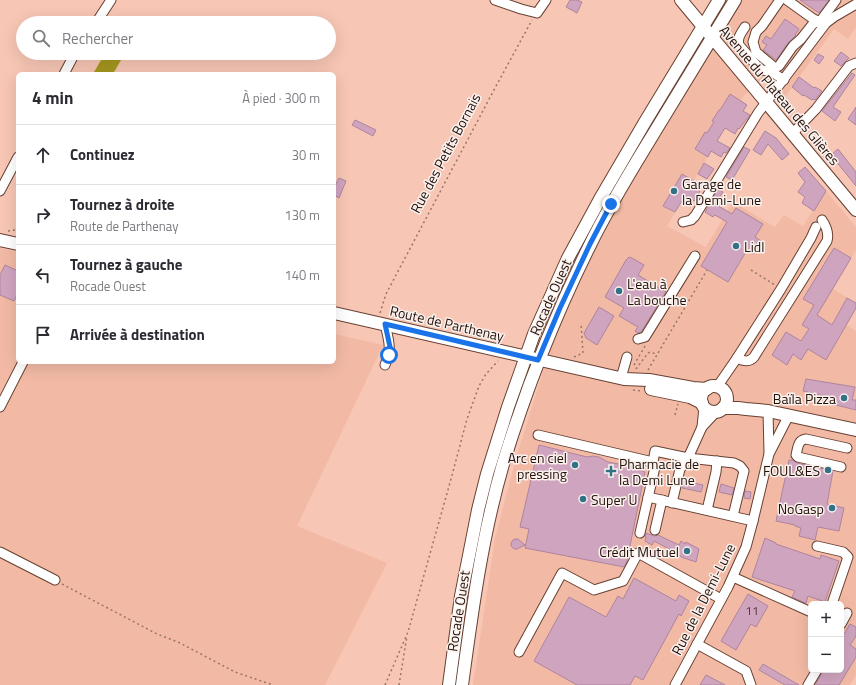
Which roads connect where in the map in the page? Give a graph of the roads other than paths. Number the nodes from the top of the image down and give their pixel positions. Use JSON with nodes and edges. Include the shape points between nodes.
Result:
{"nodes":[{"id":1,"x":111,"y":0,"type":"edge"},
{"id":2,"x":495,"y":0,"type":"edge"},
{"id":3,"x":546,"y":0,"type":"edge"},
{"id":4,"x":681,"y":0,"type":"edge"},
{"id":5,"x":719,"y":0,"type":"edge"},
{"id":6,"x":736,"y":0,"type":"edge"},
{"id":7,"x":780,"y":0,"type":"edge"},
{"id":8,"x":787,"y":0,"type":"edge"},
{"id":9,"x":836,"y":0,"type":"edge"},
{"id":10,"x":856,"y":4,"type":"edge"},
{"id":11,"x":101,"y":16,"type":"edge"},
{"id":12,"x":820,"y":23,"type":"junction"},
{"id":13,"x":703,"y":26,"type":"junction"},
{"id":14,"x":745,"y":27,"type":"dead end"},
{"id":15,"x":712,"y":37,"type":"junction"},
{"id":16,"x":71,"y":60,"type":"edge"},
{"id":17,"x":856,"y":63,"type":"edge"},
{"id":18,"x":65,"y":72,"type":"edge"},
{"id":19,"x":784,"y":80,"type":"junction"},
{"id":20,"x":766,"y":103,"type":"junction"},
{"id":21,"x":792,"y":134,"type":"junction"},
{"id":22,"x":16,"y":161,"type":"edge"},
{"id":23,"x":0,"y":191,"type":"edge"},
{"id":24,"x":856,"y":210,"type":"edge"},
{"id":25,"x":683,"y":222,"type":"dead end"},
{"id":26,"x":0,"y":240,"type":"edge"},
{"id":27,"x":16,"y":244,"type":"edge"},
{"id":28,"x":695,"y":256,"type":"dead end"},
{"id":29,"x":336,"y":313,"type":"edge"},
{"id":30,"x":381,"y":324,"type":"junction"},
{"id":31,"x":640,"y":339,"type":"road end"},
{"id":32,"x":525,"y":357,"type":"junction"},
{"id":33,"x":627,"y":357,"type":"dead end"},
{"id":34,"x":737,"y":358,"type":"junction"},
{"id":35,"x":538,"y":360,"type":"junction"},
{"id":36,"x":22,"y":364,"type":"edge"},
{"id":37,"x":385,"y":365,"type":"dead end"},
{"id":38,"x":623,"y":378,"type":"junction"},
{"id":39,"x":716,"y":391,"type":"junction"},
{"id":40,"x":703,"y":405,"type":"junction"},
{"id":41,"x":0,"y":407,"type":"edge"},
{"id":42,"x":720,"y":410,"type":"junction"},
{"id":43,"x":768,"y":411,"type":"junction"},
{"id":44,"x":789,"y":415,"type":"junction"},
{"id":45,"x":702,"y":427,"type":"junction"},
{"id":46,"x":856,"y":430,"type":"edge"},
{"id":47,"x":538,"y":435,"type":"dead end"},
{"id":48,"x":848,"y":448,"type":"dead end"},
{"id":49,"x":769,"y":454,"type":"junction"},
{"id":50,"x":688,"y":458,"type":"junction"},
{"id":51,"x":717,"y":461,"type":"junction"},
{"id":52,"x":653,"y":462,"type":"junction"},
{"id":53,"x":841,"y":466,"type":"dead end"},
{"id":54,"x":648,"y":497,"type":"junction"},
{"id":55,"x":662,"y":500,"type":"junction"},
{"id":56,"x":672,"y":503,"type":"junction"},
{"id":57,"x":707,"y":510,"type":"junction"},
{"id":58,"x":732,"y":516,"type":"junction"},
{"id":59,"x":753,"y":521,"type":"junction"},
{"id":60,"x":655,"y":530,"type":"dead end"},
{"id":61,"x":640,"y":533,"type":"dead end"},
{"id":62,"x":817,"y":546,"type":"dead end"},
{"id":63,"x":0,"y":552,"type":"edge"},
{"id":64,"x":733,"y":577,"type":"junction"},
{"id":65,"x":55,"y":580,"type":"road end"},
{"id":66,"x":722,"y":599,"type":"junction"},
{"id":67,"x":833,"y":601,"type":"edge"},
{"id":68,"x":808,"y":611,"type":"edge"},
{"id":69,"x":847,"y":613,"type":"dead end"},
{"id":70,"x":844,"y":618,"type":"edge"},
{"id":71,"x":697,"y":644,"type":"junction"},
{"id":72,"x":519,"y":652,"type":"dead end"},
{"id":73,"x":815,"y":673,"type":"edge"},
{"id":74,"x":449,"y":685,"type":"edge"},
{"id":75,"x":462,"y":685,"type":"edge"},
{"id":76,"x":675,"y":685,"type":"edge"},
{"id":77,"x":751,"y":685,"type":"edge"},
{"id":78,"x":808,"y":685,"type":"edge"}],
"edges":[{"from":1,"to":11,"type":"street"},
{"from":2,"to":3,"type":"street","via":[[537,13]]},
{"from":4,"to":13,"type":"main road","name":"Avenue du Plateau des Glières"},
{"from":5,"to":13,"type":"main road","name":"Rocade Ouest"},
{"from":6,"to":15,"type":"main road","name":"Rocade Ouest"},
{"from":7,"to":12,"type":"street","via":[[756,32],[753,42],[758,54],[774,67],[779,66],[793,46]]},
{"from":8,"to":12,"type":"street"},
{"from":9,"to":12,"type":"street"},
{"from":10,"to":12,"type":"street","via":[[826,23]]},
{"from":12,"to":19,"type":"street"},
{"from":13,"to":15,"type":"main road","name":"Avenue du Plateau des Glières"},
{"from":13,"to":32,"type":"main road","name":"Rocade Ouest","via":[[596,204],[550,296]]},
{"from":14,"to":19,"type":"street","via":[[739,37],[739,45],[762,70],[772,72]]},
{"from":15,"to":20,"type":"main road","name":"Avenue du Plateau des Glières"},
{"from":15,"to":35,"type":"main road","name":"Rocade Ouest","via":[[590,244]]},
{"from":16,"to":18,"type":"street"},
{"from":17,"to":21,"type":"street","via":[[849,66],[816,109]]},
{"from":19,"to":20,"type":"street"},
{"from":20,"to":21,"type":"main road","name":"Avenue du Plateau des Glières"},
{"from":20,"to":25,"type":"street","via":[[696,216]]},
{"from":21,"to":24,"type":"main road","name":"Avenue du Plateau des Glières"},
{"from":22,"to":23,"type":"street"},
{"from":26,"to":27,"type":"main road"},
{"from":28,"to":31,"type":"street","via":[[646,337]]},
{"from":29,"to":30,"type":"main road","name":"Route de Parthenay"},
{"from":30,"to":32,"type":"main road","name":"Route de Parthenay"},
{"from":30,"to":37,"type":"street","via":[[390,347]]},
{"from":32,"to":35,"type":"main road","name":"Route de Parthenay"},
{"from":32,"to":74,"type":"main road","name":"Rocade Ouest","via":[[478,510],[461,596]]},
{"from":33,"to":38,"type":"street"},
{"from":34,"to":34,"type":"street","via":[[781,289],[819,223],[827,233],[827,241],[752,360],[748,362]]},
{"from":34,"to":39,"type":"street"},
{"from":35,"to":38,"type":"main road","name":"Route de Parthenay"},
{"from":35,"to":75,"type":"main road","name":"Rocade Ouest","via":[[512,436],[490,513],[474,598]]},
{"from":36,"to":41,"type":"street"},
{"from":38,"to":39,"type":"main road","name":"Route de Parthenay"},
{"from":38,"to":40,"type":"main road","name":"Route de Parthenay","via":[[639,386],[690,397]]},
{"from":39,"to":40,"type":"main road","via":[[702,395]]},
{"from":39,"to":42,"type":"main road","via":[[726,402]]},
{"from":39,"to":43,"type":"main road","name":"Route de Parthenay"},
{"from":40,"to":42,"type":"main road","via":[[710,411]]},
{"from":40,"to":45,"type":"street"},
{"from":42,"to":43,"type":"main road","name":"Route de Parthenay","via":[[738,408]]},
{"from":42,"to":45,"type":"street"},
{"from":43,"to":44,"type":"main road","name":"Route de Parthenay"},
{"from":43,"to":49,"type":"street","name":"Rue de la Demi-Lune"},
{"from":44,"to":46,"type":"main road","name":"Route de Parthenay"},
{"from":44,"to":49,"type":"street","name":"Rue de la Demi-Lune"},
{"from":45,"to":50,"type":"street"},
{"from":47,"to":52,"type":"street"},
{"from":48,"to":53,"type":"street","via":[[806,439],[799,442],[796,455],[798,457]]},
{"from":49,"to":59,"type":"street","name":"Rue de la Demi-Lune"},
{"from":50,"to":51,"type":"street"},
{"from":50,"to":52,"type":"street","via":[[655,451]]},
{"from":50,"to":56,"type":"street","via":[[680,469]]},
{"from":51,"to":57,"type":"street"},
{"from":51,"to":58,"type":"street","via":[[740,466],[744,470]]},
{"from":52,"to":54,"type":"street","via":[[655,467]]},
{"from":54,"to":55,"type":"street"},
{"from":54,"to":61,"type":"street"},
{"from":55,"to":56,"type":"street"},
{"from":55,"to":60,"type":"street"},
{"from":56,"to":57,"type":"street","via":[[682,509]]},
{"from":57,"to":58,"type":"street"},
{"from":58,"to":59,"type":"street"},
{"from":59,"to":64,"type":"street","name":"Rue de la Demi-Lune","via":[[746,547]]},
{"from":62,"to":67,"type":"street","via":[[843,552],[848,557]]},
{"from":63,"to":65,"type":"street"},
{"from":64,"to":66,"type":"street","name":"Rue de la Demi-Lune"},
{"from":64,"to":68,"type":"street"},
{"from":66,"to":71,"type":"street","name":"Rue de la Demi-Lune"},
{"from":66,"to":72,"type":"street","via":[[638,553],[623,581],[594,590],[562,573]]},
{"from":69,"to":70,"type":"street"},
{"from":71,"to":76,"type":"street","name":"Rue de la Demi-Lune"},
{"from":71,"to":77,"type":"street","via":[[746,671]]},
{"from":73,"to":78,"type":"street"}]}
